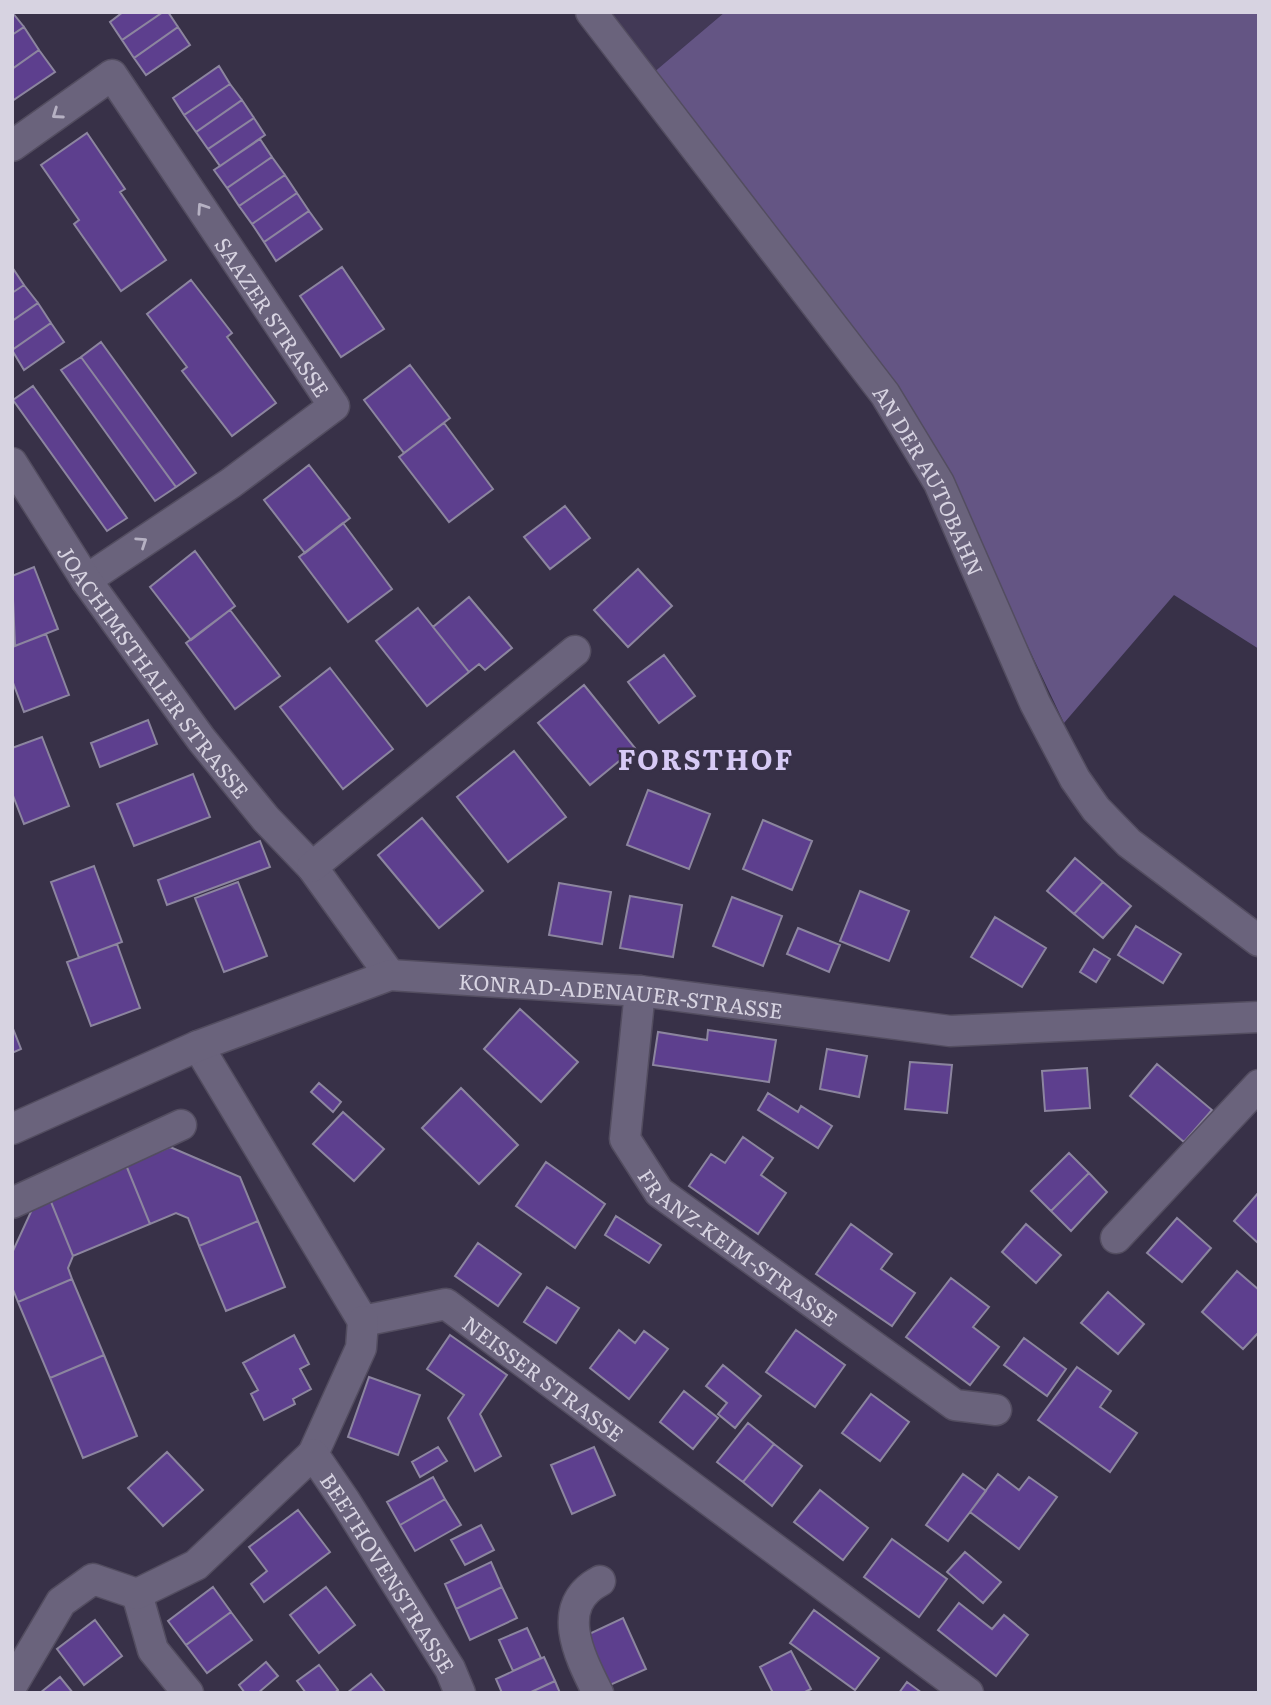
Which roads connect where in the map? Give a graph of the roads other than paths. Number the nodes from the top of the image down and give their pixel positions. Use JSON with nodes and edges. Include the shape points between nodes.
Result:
{"nodes":[{"id":1,"x":591,"y":12,"type":"edge"},
{"id":2,"x":12,"y":146,"type":"edge"},
{"id":3,"x":12,"y":463,"type":"edge"},
{"id":4,"x":86,"y":580,"type":"junction"},
{"id":5,"x":575,"y":651,"type":"dead end"},
{"id":6,"x":312,"y":867,"type":"junction"},
{"id":7,"x":1259,"y":941,"type":"edge"},
{"id":8,"x":390,"y":975,"type":"junction"},
{"id":9,"x":640,"y":990,"type":"junction"},
{"id":10,"x":1259,"y":1017,"type":"edge"},
{"id":11,"x":198,"y":1046,"type":"junction"},
{"id":12,"x":1259,"y":1085,"type":"edge"},
{"id":13,"x":181,"y":1125,"type":"dead end"},
{"id":14,"x":12,"y":1129,"type":"edge"},
{"id":15,"x":12,"y":1203,"type":"edge"},
{"id":16,"x":1116,"y":1238,"type":"dead end"},
{"id":17,"x":363,"y":1321,"type":"junction"},
{"id":18,"x":996,"y":1410,"type":"dead end"},
{"id":19,"x":313,"y":1454,"type":"junction"},
{"id":20,"x":600,"y":1581,"type":"dead end"},
{"id":21,"x":137,"y":1594,"type":"junction"},
{"id":22,"x":12,"y":1685,"type":"edge"},
{"id":23,"x":188,"y":1693,"type":"edge"},
{"id":24,"x":460,"y":1693,"type":"edge"},
{"id":25,"x":598,"y":1693,"type":"edge"},
{"id":26,"x":968,"y":1693,"type":"edge"}],
"edges":[{"from":1,"to":7,"type":"street","name":"AN DER AUTOBAHN","via":[[885,394],[939,482],[1035,703],[1096,809],[1129,843]]},
{"from":4,"to":2,"type":"street","name":"SAAZER STRASSE","one_way":true,"via":[[334,406],[112,75]]},
{"from":3,"to":4,"type":"street","name":"JOACHIMSTHALER STRASSE"},
{"from":4,"to":6,"type":"street","name":"JOACHIMSTHALER STRASSE","via":[[225,769]]},
{"from":5,"to":6,"type":"street"},
{"from":6,"to":8,"type":"street","name":"JOACHIMSTHALER STRASSE"},
{"from":8,"to":9,"type":"street","name":"KONRAD-ADENAUER-STRASSE"},
{"from":8,"to":11,"type":"street","name":"KONRAD-ADENAUER-STRASSE"},
{"from":9,"to":10,"type":"street","name":"KONRAD-ADENAUER-STRASSE","via":[[950,1031]]},
{"from":9,"to":18,"type":"street","name":"FRANZ-KEIM-STRASSE","via":[[625,1139],[659,1192],[955,1405]]},
{"from":11,"to":14,"type":"street","name":"KONRAD-ADENAUER-STRASSE"},
{"from":11,"to":17,"type":"street"},
{"from":12,"to":16,"type":"street"},
{"from":13,"to":15,"type":"street"},
{"from":17,"to":19,"type":"street","name":"BEETHOVENSTRASSE","via":[[361,1348]]},
{"from":17,"to":26,"type":"street","name":"NEISSER STRASSE","via":[[446,1304]]},
{"from":19,"to":21,"type":"street","name":"BEETHOVENSTRASSE","via":[[196,1565]]},
{"from":19,"to":24,"type":"street","name":"BEETHOVENSTRASSE","via":[[436,1647]]},
{"from":20,"to":25,"type":"street","via":[[579,1599],[572,1614],[584,1665]]},
{"from":21,"to":22,"type":"street","via":[[93,1579],[61,1602]]},
{"from":21,"to":23,"type":"street","via":[[153,1650]]}]}
